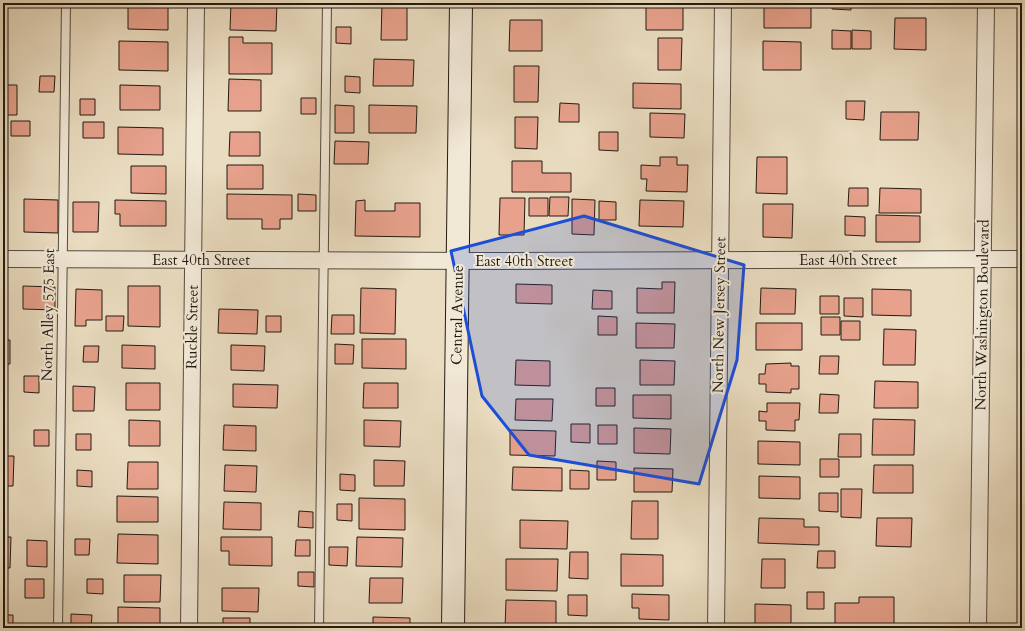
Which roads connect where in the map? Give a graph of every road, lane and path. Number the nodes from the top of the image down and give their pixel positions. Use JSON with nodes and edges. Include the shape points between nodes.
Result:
{"nodes":[{"id":1,"x":66,"y":3,"type":"edge"},
{"id":2,"x":196,"y":3,"type":"edge"},
{"id":3,"x":327,"y":3,"type":"edge"},
{"id":4,"x":461,"y":3,"type":"edge"},
{"id":5,"x":723,"y":3,"type":"edge"},
{"id":6,"x":986,"y":3,"type":"edge"},
{"id":7,"x":3,"y":259,"type":"edge"},
{"id":8,"x":63,"y":259,"type":"junction"},
{"id":9,"x":983,"y":259,"type":"junction"},
{"id":10,"x":1022,"y":259,"type":"edge"},
{"id":11,"x":193,"y":260,"type":"junction"},
{"id":12,"x":325,"y":260,"type":"junction"},
{"id":13,"x":720,"y":260,"type":"junction"},
{"id":14,"x":458,"y":261,"type":"junction"},
{"id":15,"x":58,"y":628,"type":"edge"},
{"id":16,"x":189,"y":628,"type":"edge"},
{"id":17,"x":319,"y":628,"type":"edge"},
{"id":18,"x":453,"y":628,"type":"edge"},
{"id":19,"x":716,"y":628,"type":"edge"},
{"id":20,"x":978,"y":628,"type":"edge"}],
"edges":[{"from":1,"to":8,"type":"lane","name":"North Alley 575 East"},
{"from":2,"to":11,"type":"street","name":"Ruckle Street"},
{"from":3,"to":12,"type":"lane"},
{"from":4,"to":14,"type":"main road","name":"Central Avenue"},
{"from":5,"to":13,"type":"street","name":"North New Jersey Street"},
{"from":6,"to":9,"type":"street","name":"North Washington Boulevard"},
{"from":7,"to":8,"type":"street","name":"East 40th Street"},
{"from":8,"to":11,"type":"street","name":"East 40th Street"},
{"from":8,"to":15,"type":"lane","name":"North Alley 575 East"},
{"from":9,"to":10,"type":"street","name":"East 40th Street"},
{"from":9,"to":13,"type":"street","name":"East 40th Street"},
{"from":9,"to":20,"type":"street","name":"North Washington Boulevard"},
{"from":11,"to":12,"type":"street","name":"East 40th Street"},
{"from":11,"to":16,"type":"street","name":"Ruckle Street"},
{"from":12,"to":14,"type":"street","name":"East 40th Street"},
{"from":12,"to":17,"type":"lane"},
{"from":13,"to":14,"type":"street","name":"East 40th Street"},
{"from":13,"to":19,"type":"street","name":"North New Jersey Street"},
{"from":14,"to":18,"type":"main road","name":"Central Avenue"}]}
